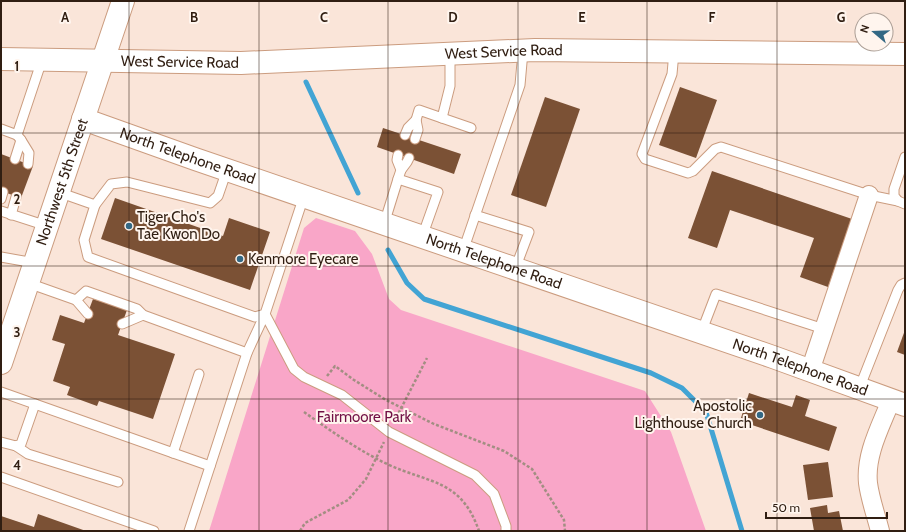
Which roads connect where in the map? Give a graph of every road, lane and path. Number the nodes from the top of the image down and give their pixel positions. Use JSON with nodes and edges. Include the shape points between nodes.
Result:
{"nodes":[{"id":1,"x":124,"y":1,"type":"edge"},
{"id":2,"x":523,"y":51,"type":"junction"},
{"id":3,"x":674,"y":52,"type":"junction"},
{"id":4,"x":450,"y":53,"type":"junction"},
{"id":5,"x":905,"y":54,"type":"edge"},
{"id":6,"x":1,"y":60,"type":"edge"},
{"id":7,"x":42,"y":60,"type":"junction"},
{"id":8,"x":102,"y":61,"type":"junction"},
{"id":9,"x":442,"y":118,"type":"junction"},
{"id":10,"x":83,"y":119,"type":"junction"},
{"id":11,"x":416,"y":120,"type":"junction"},
{"id":12,"x":471,"y":128,"type":"dead end"},
{"id":13,"x":2,"y":132,"type":"edge"},
{"id":14,"x":405,"y":135,"type":"dead end"},
{"id":15,"x":19,"y":138,"type":"junction"},
{"id":16,"x":415,"y":139,"type":"dead end"},
{"id":17,"x":398,"y":155,"type":"dead end"},
{"id":18,"x":905,"y":157,"type":"edge"},
{"id":19,"x":409,"y":158,"type":"dead end"},
{"id":20,"x":15,"y":159,"type":"dead end"},
{"id":21,"x":28,"y":164,"type":"dead end"},
{"id":22,"x":227,"y":170,"type":"junction"},
{"id":23,"x":400,"y":174,"type":"junction"},
{"id":24,"x":58,"y":192,"type":"junction"},
{"id":25,"x":869,"y":195,"type":"junction"},
{"id":26,"x":304,"y":196,"type":"junction"},
{"id":27,"x":16,"y":197,"type":"dead end"},
{"id":28,"x":901,"y":202,"type":"edge"},
{"id":29,"x":95,"y":205,"type":"junction"},
{"id":30,"x":1,"y":211,"type":"edge"},
{"id":31,"x":11,"y":214,"type":"junction"},
{"id":32,"x":475,"y":215,"type":"junction"},
{"id":33,"x":380,"y":222,"type":"junction"},
{"id":34,"x":47,"y":226,"type":"junction"},
{"id":35,"x":422,"y":237,"type":"junction"},
{"id":36,"x":463,"y":252,"type":"junction"},
{"id":37,"x":1,"y":257,"type":"edge"},
{"id":38,"x":515,"y":269,"type":"junction"},
{"id":39,"x":31,"y":273,"type":"junction"},
{"id":40,"x":905,"y":283,"type":"edge"},
{"id":41,"x":76,"y":300,"type":"junction"},
{"id":42,"x":88,"y":314,"type":"dead end"},
{"id":43,"x":265,"y":314,"type":"junction"},
{"id":44,"x":143,"y":315,"type":"junction"},
{"id":45,"x":122,"y":324,"type":"dead end"},
{"id":46,"x":824,"y":329,"type":"junction"},
{"id":47,"x":701,"y":333,"type":"junction"},
{"id":48,"x":247,"y":353,"type":"junction"},
{"id":49,"x":427,"y":358,"type":"dead end"},
{"id":50,"x":1,"y":363,"type":"edge"},
{"id":51,"x":810,"y":371,"type":"junction"},
{"id":52,"x":199,"y":374,"type":"dead end"},
{"id":53,"x":326,"y":378,"type":"dead end"},
{"id":54,"x":859,"y":389,"type":"junction"},
{"id":55,"x":1,"y":392,"type":"edge"},
{"id":56,"x":898,"y":403,"type":"edge"},
{"id":57,"x":35,"y":404,"type":"junction"},
{"id":58,"x":401,"y":408,"type":"junction"},
{"id":59,"x":304,"y":412,"type":"dead end"},
{"id":60,"x":394,"y":423,"type":"dead end"},
{"id":61,"x":384,"y":441,"type":"dead end"},
{"id":62,"x":1,"y":442,"type":"edge"},
{"id":63,"x":16,"y":446,"type":"junction"},
{"id":64,"x":173,"y":453,"type":"junction"},
{"id":65,"x":376,"y":458,"type":"junction"},
{"id":66,"x":210,"y":466,"type":"junction"},
{"id":67,"x":1,"y":477,"type":"edge"},
{"id":68,"x":118,"y":482,"type":"dead end"},
{"id":69,"x":154,"y":531,"type":"edge"},
{"id":70,"x":189,"y":531,"type":"edge"},
{"id":71,"x":300,"y":531,"type":"edge"},
{"id":72,"x":479,"y":531,"type":"edge"},
{"id":73,"x":506,"y":531,"type":"edge"},
{"id":74,"x":565,"y":531,"type":"edge"},
{"id":75,"x":880,"y":531,"type":"edge"}],
"edges":[{"from":1,"to":8,"type":"street","name":"Northwest 5th Street"},
{"from":2,"to":3,"type":"street","name":"West Service Road"},
{"from":2,"to":4,"type":"street","name":"West Service Road"},
{"from":2,"to":32,"type":"lane","via":[[520,85]]},
{"from":3,"to":5,"type":"street","name":"West Service Road"},
{"from":3,"to":25,"type":"lane","via":[[672,74],[642,154],[645,159],[688,173],[715,149],[721,147]]},
{"from":4,"to":8,"type":"street","name":"West Service Road","via":[[240,63]]},
{"from":4,"to":9,"type":"lane","via":[[450,86]]},
{"from":6,"to":7,"type":"street","name":"West Service Road"},
{"from":7,"to":8,"type":"street","name":"West Service Road"},
{"from":7,"to":15,"type":"lane"},
{"from":8,"to":10,"type":"street","name":"Northwest 5th Street"},
{"from":9,"to":11,"type":"lane","via":[[420,110]]},
{"from":9,"to":12,"type":"lane"},
{"from":10,"to":22,"type":"street","name":"North Telephone Road"},
{"from":10,"to":24,"type":"street","name":"Northwest 5th Street"},
{"from":11,"to":14,"type":"lane"},
{"from":11,"to":16,"type":"lane","via":[[418,130]]},
{"from":13,"to":15,"type":"lane"},
{"from":15,"to":20,"type":"lane"},
{"from":15,"to":21,"type":"lane","via":[[29,153]]},
{"from":17,"to":23,"type":"lane"},
{"from":18,"to":28,"type":"lane","via":[[894,189],[894,196]]},
{"from":19,"to":23,"type":"lane"},
{"from":22,"to":26,"type":"street","name":"North Telephone Road"},
{"from":22,"to":29,"type":"lane","via":[[218,196],[210,203],[127,182],[111,184]]},
{"from":23,"to":33,"type":"lane"},
{"from":23,"to":35,"type":"lane","via":[[438,192]]},
{"from":24,"to":29,"type":"lane"},
{"from":24,"to":34,"type":"street","name":"Northwest 5th Street"},
{"from":25,"to":28,"type":"lane"},
{"from":25,"to":46,"type":"street"},
{"from":26,"to":33,"type":"street","name":"North Telephone Road"},
{"from":26,"to":43,"type":"lane"},
{"from":27,"to":31,"type":"lane"},
{"from":29,"to":43,"type":"lane","via":[[84,240],[88,257],[255,317]]},
{"from":30,"to":31,"type":"lane"},
{"from":31,"to":34,"type":"lane"},
{"from":32,"to":36,"type":"lane"},
{"from":32,"to":38,"type":"lane","via":[[529,232]]},
{"from":33,"to":35,"type":"street","name":"North Telephone Road"},
{"from":34,"to":39,"type":"street","name":"Northwest 5th Street"},
{"from":35,"to":36,"type":"street","name":"North Telephone Road"},
{"from":36,"to":38,"type":"street","name":"North Telephone Road"},
{"from":37,"to":39,"type":"lane"},
{"from":38,"to":47,"type":"street","name":"North Telephone Road"},
{"from":39,"to":41,"type":"lane"},
{"from":39,"to":50,"type":"street","name":"Northwest 5th Street"},
{"from":40,"to":54,"type":"lane","via":[[898,290]]},
{"from":41,"to":42,"type":"lane"},
{"from":41,"to":44,"type":"lane","via":[[86,291],[137,309]]},
{"from":43,"to":48,"type":"lane"},
{"from":43,"to":73,"type":"lane","via":[[294,369],[304,377],[342,395],[389,432],[475,475],[494,494]]},
{"from":44,"to":45,"type":"lane"},
{"from":44,"to":48,"type":"lane"},
{"from":46,"to":47,"type":"lane","via":[[716,294]]},
{"from":46,"to":51,"type":"street"},
{"from":47,"to":51,"type":"street","name":"North Telephone Road"},
{"from":48,"to":66,"type":"lane"},
{"from":49,"to":58,"type":"path"},
{"from":51,"to":54,"type":"street","name":"North Telephone Road"},
{"from":52,"to":64,"type":"lane"},
{"from":53,"to":58,"type":"path","via":[[335,366]]},
{"from":54,"to":56,"type":"street","name":"North Telephone Road"},
{"from":55,"to":57,"type":"lane"},
{"from":56,"to":75,"type":"street","via":[[872,450],[868,470],[870,494]]},
{"from":57,"to":63,"type":"lane","via":[[21,444]]},
{"from":57,"to":64,"type":"lane"},
{"from":58,"to":60,"type":"path"},
{"from":58,"to":74,"type":"path","via":[[434,424],[504,450],[532,469],[564,520]]},
{"from":59,"to":65,"type":"path","via":[[345,441]]},
{"from":61,"to":65,"type":"path"},
{"from":62,"to":63,"type":"lane"},
{"from":63,"to":68,"type":"lane","via":[[28,454]]},
{"from":64,"to":66,"type":"lane"},
{"from":65,"to":71,"type":"path","via":[[366,479],[348,500],[305,523]]},
{"from":65,"to":72,"type":"path","via":[[441,484],[461,498],[474,516]]},
{"from":66,"to":70,"type":"lane"},
{"from":67,"to":69,"type":"lane"}]}
